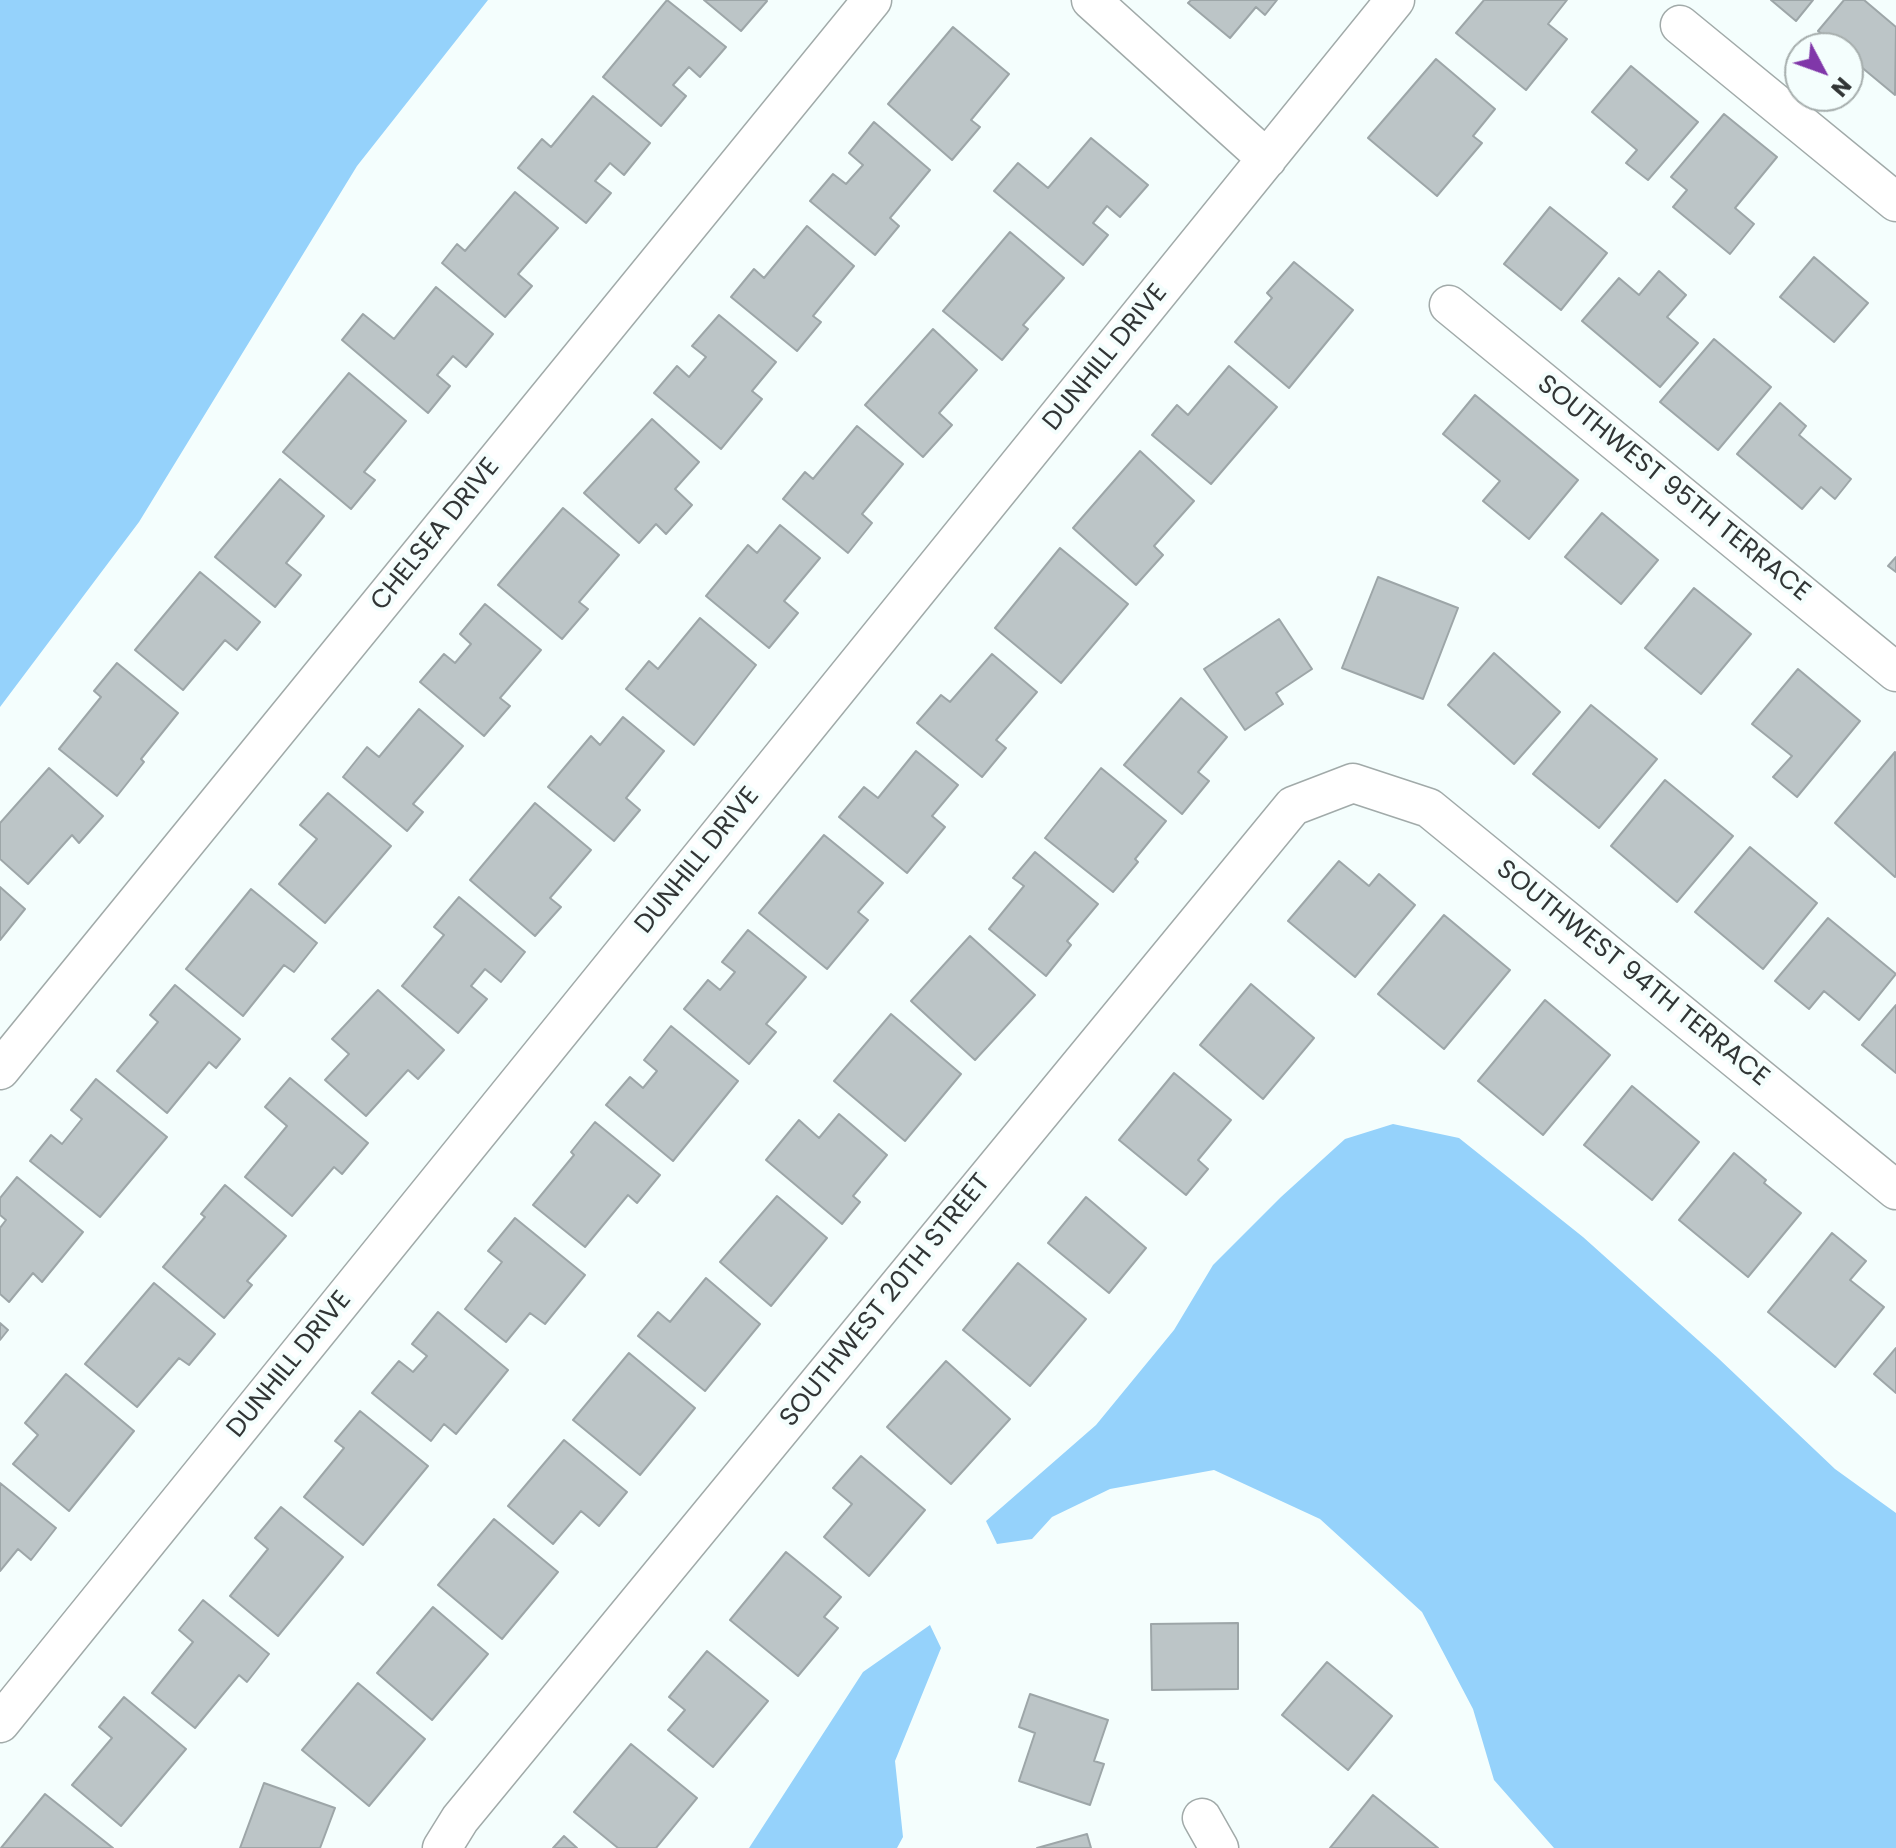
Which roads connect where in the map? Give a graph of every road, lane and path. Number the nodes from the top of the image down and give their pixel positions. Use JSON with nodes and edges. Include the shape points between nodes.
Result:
{"nodes":[{"id":1,"x":872,"y":0,"type":"edge"},
{"id":2,"x":1091,"y":0,"type":"edge"},
{"id":3,"x":1395,"y":0,"type":"edge"},
{"id":4,"x":1680,"y":25,"type":"dead end"},
{"id":5,"x":1267,"y":159,"type":"junction"},
{"id":6,"x":1896,"y":202,"type":"edge"},
{"id":7,"x":1449,"y":305,"type":"dead end"},
{"id":8,"x":1896,"y":672,"type":"edge"},
{"id":9,"x":1353,"y":783,"type":"joint"},
{"id":10,"x":0,"y":1070,"type":"edge"},
{"id":11,"x":1896,"y":1190,"type":"edge"},
{"id":12,"x":0,"y":1723,"type":"edge"},
{"id":13,"x":442,"y":1848,"type":"edge"}],
"edges":[{"from":1,"to":10,"type":"street","name":"CHELSEA DRIVE"},
{"from":2,"to":5,"type":"street"},
{"from":3,"to":5,"type":"street","name":"DUNHILL DRIVE"},
{"from":4,"to":6,"type":"street"},
{"from":5,"to":12,"type":"street","name":"DUNHILL DRIVE"},
{"from":7,"to":8,"type":"street","name":"SOUTHWEST 95TH TERRACE"},
{"from":9,"to":11,"type":"street","name":"SOUTHWEST 94TH TERRACE","via":[[1429,808]]},
{"from":9,"to":13,"type":"street","name":"SOUTHWEST 20TH STREET","via":[[1293,806],[470,1807]]}]}
